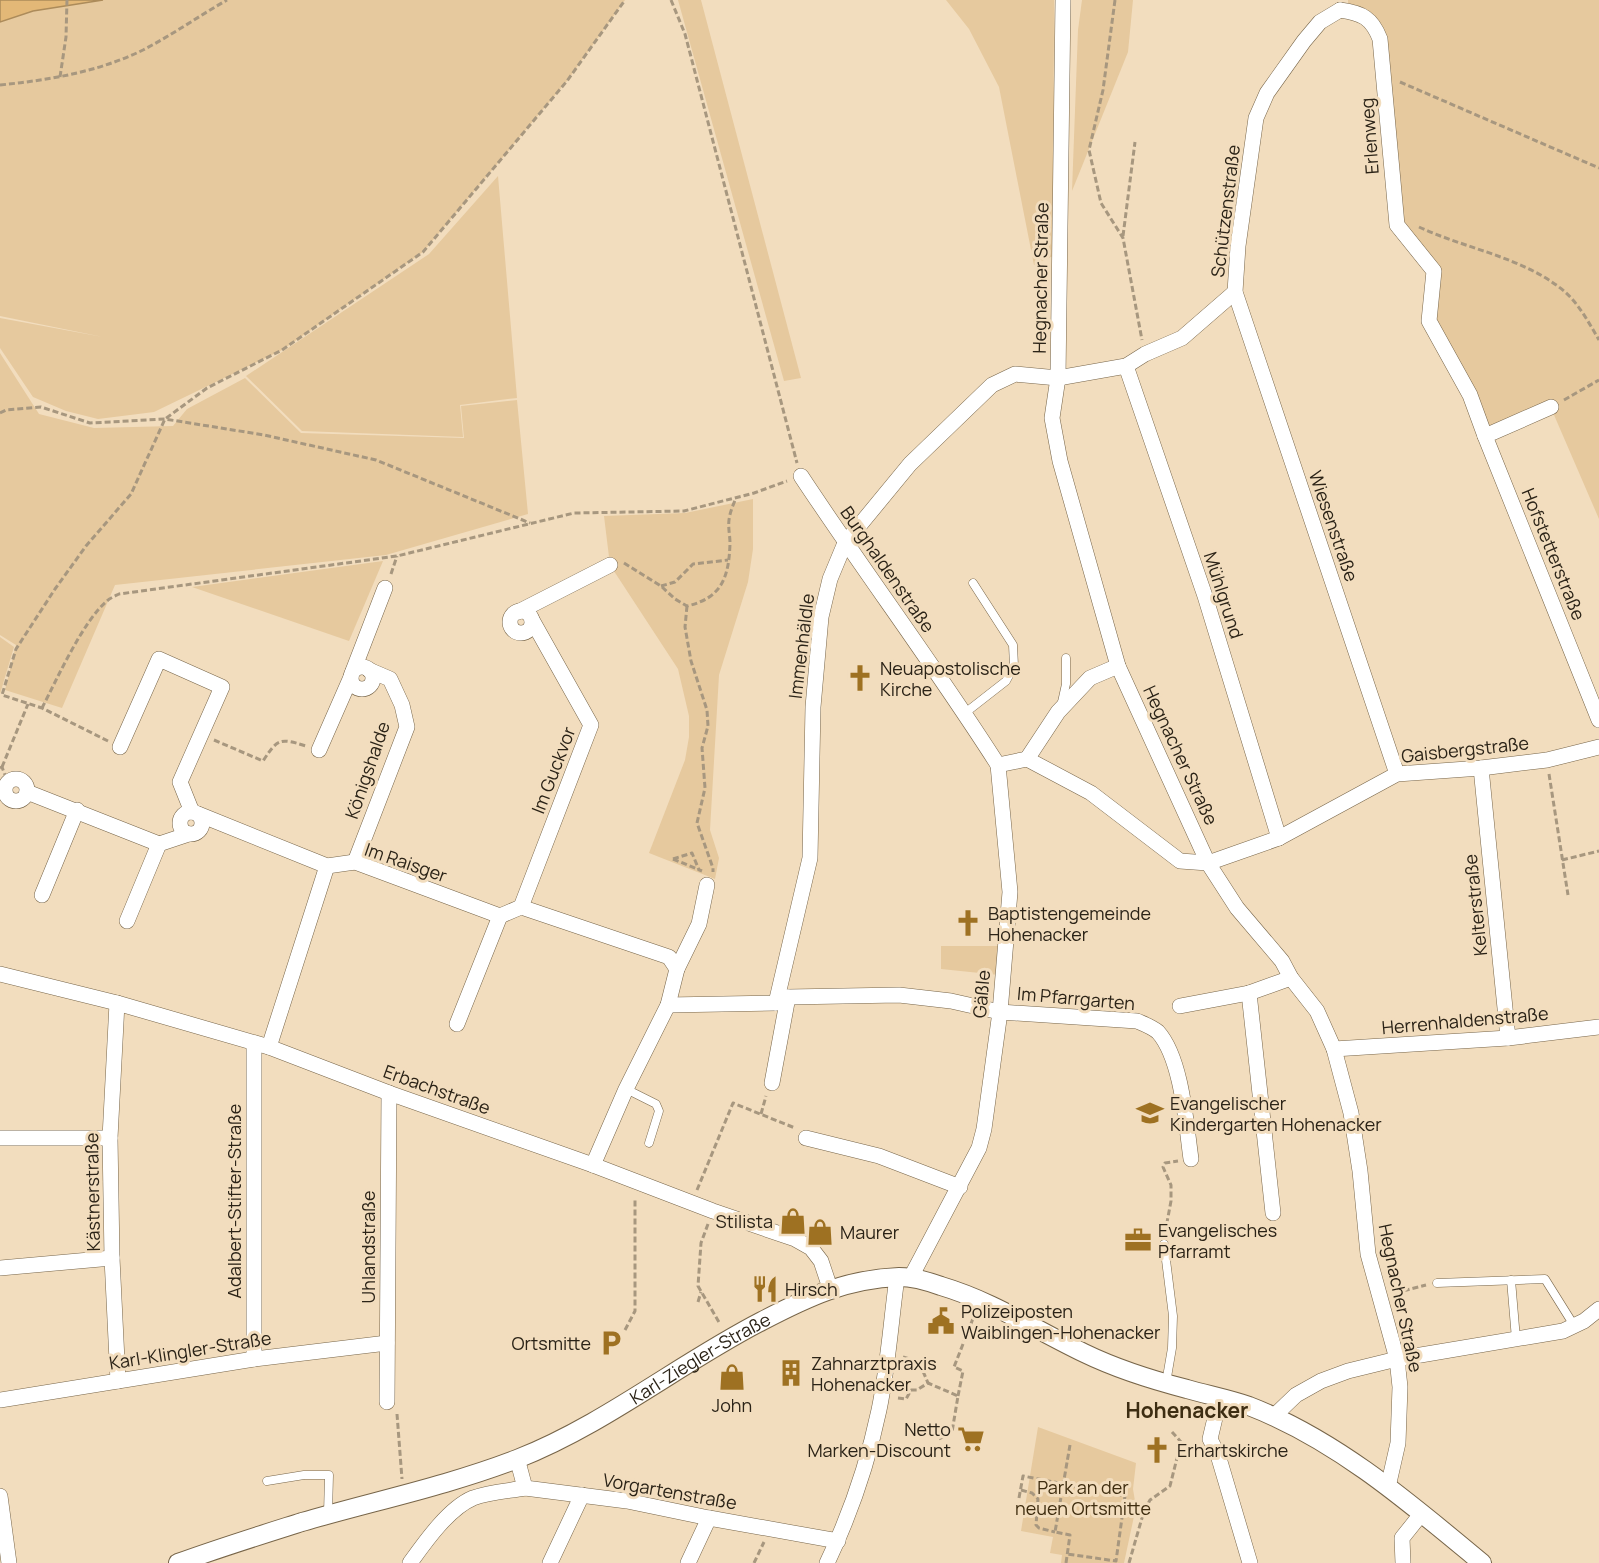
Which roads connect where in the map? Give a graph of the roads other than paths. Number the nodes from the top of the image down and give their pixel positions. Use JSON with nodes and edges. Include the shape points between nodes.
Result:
{"nodes":[{"id":1,"x":1063,"y":0,"type":"edge"},
{"id":2,"x":1340,"y":5,"type":"edge"},
{"id":3,"x":1434,"y":271,"type":"joint"},
{"id":4,"x":1234,"y":292,"type":"junction"},
{"id":5,"x":1126,"y":366,"type":"junction"},
{"id":6,"x":1058,"y":378,"type":"junction"},
{"id":7,"x":1551,"y":407,"type":"road end"},
{"id":8,"x":1485,"y":436,"type":"junction"},
{"id":9,"x":801,"y":476,"type":"road end"},
{"id":10,"x":845,"y":543,"type":"junction"},
{"id":11,"x":610,"y":565,"type":"road end"},
{"id":12,"x":973,"y":583,"type":"dead end"},
{"id":13,"x":386,"y":588,"type":"dead end"},
{"id":14,"x":1066,"y":658,"type":"dead end"},
{"id":15,"x":1118,"y":666,"type":"junction"},
{"id":16,"x":358,"y":673,"type":"junction"},
{"id":17,"x":1058,"y":712,"type":"junction"},
{"id":18,"x":965,"y":713,"type":"junction"},
{"id":19,"x":1599,"y":720,"type":"edge"},
{"id":20,"x":120,"y":747,"type":"road end"},
{"id":21,"x":1599,"y":747,"type":"edge"},
{"id":22,"x":318,"y":750,"type":"road end"},
{"id":23,"x":1027,"y":759,"type":"junction"},
{"id":24,"x":998,"y":765,"type":"junction"},
{"id":25,"x":1481,"y":768,"type":"junction"},
{"id":26,"x":1397,"y":774,"type":"junction"},
{"id":27,"x":4,"y":790,"type":"edge"},
{"id":28,"x":77,"y":810,"type":"junction"},
{"id":29,"x":195,"y":813,"type":"junction"},
{"id":30,"x":1279,"y":838,"type":"junction"},
{"id":31,"x":159,"y":844,"type":"junction"},
{"id":32,"x":355,"y":862,"type":"junction"},
{"id":33,"x":1208,"y":863,"type":"junction"},
{"id":34,"x":327,"y":866,"type":"junction"},
{"id":35,"x":707,"y":885,"type":"road end"},
{"id":36,"x":42,"y":895,"type":"dead end"},
{"id":37,"x":521,"y":907,"type":"junction"},
{"id":38,"x":500,"y":916,"type":"junction"},
{"id":39,"x":127,"y":921,"type":"dead end"},
{"id":40,"x":677,"y":969,"type":"junction"},
{"id":41,"x":0,"y":974,"type":"edge"},
{"id":42,"x":1291,"y":978,"type":"junction"},
{"id":43,"x":1249,"y":993,"type":"junction"},
{"id":44,"x":782,"y":1000,"type":"junction"},
{"id":45,"x":117,"y":1003,"type":"junction"},
{"id":46,"x":668,"y":1005,"type":"junction"},
{"id":47,"x":1180,"y":1006,"type":"dead end"},
{"id":48,"x":1000,"y":1012,"type":"junction"},
{"id":49,"x":457,"y":1024,"type":"dead end"},
{"id":50,"x":1599,"y":1027,"type":"edge"},
{"id":51,"x":1508,"y":1038,"type":"junction"},
{"id":52,"x":254,"y":1043,"type":"junction"},
{"id":53,"x":269,"y":1047,"type":"junction"},
{"id":54,"x":1334,"y":1049,"type":"junction"},
{"id":55,"x":626,"y":1089,"type":"junction"},
{"id":56,"x":769,"y":1090,"type":"road end"},
{"id":57,"x":389,"y":1093,"type":"junction"},
{"id":58,"x":0,"y":1138,"type":"edge"},
{"id":59,"x":110,"y":1138,"type":"junction"},
{"id":60,"x":806,"y":1138,"type":"road end"},
{"id":61,"x":649,"y":1143,"type":"dead end"},
{"id":62,"x":1191,"y":1159,"type":"road end"},
{"id":63,"x":593,"y":1165,"type":"junction"},
{"id":64,"x":960,"y":1187,"type":"junction"},
{"id":65,"x":1273,"y":1213,"type":"dead end"},
{"id":66,"x":1164,"y":1244,"type":"road end"},
{"id":67,"x":112,"y":1258,"type":"junction"},
{"id":68,"x":0,"y":1268,"type":"edge"},
{"id":69,"x":904,"y":1277,"type":"junction"},
{"id":70,"x":1511,"y":1280,"type":"junction"},
{"id":71,"x":1437,"y":1283,"type":"road end"},
{"id":72,"x":830,"y":1288,"type":"junction"},
{"id":73,"x":1599,"y":1309,"type":"edge"},
{"id":74,"x":1575,"y":1327,"type":"junction"},
{"id":75,"x":1516,"y":1339,"type":"junction"},
{"id":76,"x":387,"y":1343,"type":"junction"},
{"id":77,"x":254,"y":1359,"type":"junction"},
{"id":78,"x":1397,"y":1359,"type":"junction"},
{"id":79,"x":118,"y":1381,"type":"junction"},
{"id":80,"x":1166,"y":1383,"type":"junction"},
{"id":81,"x":1220,"y":1397,"type":"junction"},
{"id":82,"x":0,"y":1400,"type":"edge"},
{"id":83,"x":387,"y":1402,"type":"road end"},
{"id":84,"x":1274,"y":1416,"type":"junction"},
{"id":85,"x":517,"y":1458,"type":"junction"},
{"id":86,"x":267,"y":1481,"type":"dead end"},
{"id":87,"x":1388,"y":1487,"type":"junction"},
{"id":88,"x":525,"y":1488,"type":"junction"},
{"id":89,"x":582,"y":1495,"type":"junction"},
{"id":90,"x":0,"y":1496,"type":"edge"},
{"id":91,"x":1422,"y":1513,"type":"junction"},
{"id":92,"x":327,"y":1516,"type":"junction"},
{"id":93,"x":709,"y":1518,"type":"junction"},
{"id":94,"x":838,"y":1541,"type":"junction"},
{"id":95,"x":9,"y":1563,"type":"edge"},
{"id":96,"x":178,"y":1563,"type":"edge"},
{"id":97,"x":410,"y":1563,"type":"edge"},
{"id":98,"x":550,"y":1563,"type":"edge"},
{"id":99,"x":688,"y":1563,"type":"edge"},
{"id":100,"x":828,"y":1563,"type":"edge"},
{"id":101,"x":1250,"y":1563,"type":"edge"},
{"id":102,"x":1404,"y":1563,"type":"edge"},
{"id":103,"x":1482,"y":1563,"type":"edge"}],
"edges":[{"from":1,"to":6,"type":"street","name":"Hegnacher Straße"},
{"from":2,"to":3,"type":"street","name":"Erlenweg","via":[[1375,25],[1380,39],[1397,225]]},
{"from":2,"to":4,"type":"street","name":"Schützenstraße","via":[[1304,41],[1267,93],[1256,118]]},
{"from":3,"to":8,"type":"street","name":"Hofstetterstraße","via":[[1429,321],[1470,395]]},
{"from":4,"to":5,"type":"street","name":"Schützenstraße","via":[[1182,338]]},
{"from":4,"to":26,"type":"street","name":"Wiesenstraße"},
{"from":5,"to":6,"type":"street","name":"Schützenstraße"},
{"from":5,"to":30,"type":"street","name":"Mühlgrund","via":[[1205,596]]},
{"from":6,"to":10,"type":"street","name":"Immenhäldle","via":[[1015,374],[992,385],[910,464]]},
{"from":6,"to":15,"type":"street","name":"Hegnacher Straße","via":[[1052,418],[1060,461]]},
{"from":7,"to":8,"type":"street"},
{"from":8,"to":19,"type":"street","name":"Hofstetterstraße"},
{"from":9,"to":10,"type":"street","name":"Burghaldenstraße"},
{"from":10,"to":18,"type":"street","name":"Burghaldenstraße"},
{"from":10,"to":44,"type":"street","name":"Immenhäldle","via":[[830,579],[821,617],[813,707],[810,858]]},
{"from":11,"to":37,"type":"street","name":"Im Guckvor","via":[[518,612],[529,615],[591,725]]},
{"from":12,"to":18,"type":"lane","via":[[1013,645],[1014,666],[1006,681]]},
{"from":13,"to":16,"type":"street"},
{"from":14,"to":17,"type":"lane","via":[[1066,684]]},
{"from":15,"to":17,"type":"street","via":[[1090,678]]},
{"from":15,"to":33,"type":"street","name":"Hegnacher Straße"},
{"from":16,"to":22,"type":"street"},
{"from":16,"to":32,"type":"street","name":"Königshalde","via":[[390,679],[407,727]]},
{"from":17,"to":23,"type":"street"},
{"from":18,"to":24,"type":"street","name":"Burghaldenstraße"},
{"from":20,"to":29,"type":"street","via":[[159,659],[222,687],[180,782]]},
{"from":21,"to":25,"type":"street","name":"Gaisbergstraße","via":[[1547,760]]},
{"from":23,"to":24,"type":"street"},
{"from":23,"to":33,"type":"street","via":[[1091,793],[1180,861]]},
{"from":24,"to":48,"type":"street","name":"Gäßle","via":[[1010,892]]},
{"from":25,"to":26,"type":"street","name":"Gaisbergstraße"},
{"from":25,"to":51,"type":"street","name":"Kelterstraße"},
{"from":26,"to":30,"type":"street","name":"Gaisbergstraße"},
{"from":27,"to":28,"type":"street","via":[[18,779],[27,792]]},
{"from":28,"to":31,"type":"street"},
{"from":28,"to":36,"type":"street"},
{"from":29,"to":31,"type":"street","via":[[187,813],[180,822],[189,834]]},
{"from":29,"to":34,"type":"street"},
{"from":30,"to":33,"type":"street","name":"Gaisbergstraße"},
{"from":31,"to":39,"type":"street"},
{"from":32,"to":34,"type":"street","name":"Im Raisger"},
{"from":32,"to":38,"type":"street","name":"Im Raisger"},
{"from":33,"to":42,"type":"street","name":"Hegnacher Straße"},
{"from":34,"to":53,"type":"street"},
{"from":35,"to":40,"type":"street","via":[[699,924]]},
{"from":37,"to":38,"type":"street"},
{"from":37,"to":40,"type":"street","via":[[669,957]]},
{"from":38,"to":49,"type":"street"},
{"from":40,"to":46,"type":"street"},
{"from":41,"to":45,"type":"street","name":"Erbachstraße"},
{"from":42,"to":43,"type":"street"},
{"from":42,"to":54,"type":"street","name":"Hegnacher Straße","via":[[1317,1011]]},
{"from":43,"to":47,"type":"street"},
{"from":43,"to":65,"type":"street"},
{"from":44,"to":46,"type":"street"},
{"from":44,"to":48,"type":"street","via":[[899,995],[951,1000]]},
{"from":44,"to":56,"type":"street","name":"Immenhäldle"},
{"from":45,"to":52,"type":"street","name":"Erbachstraße"},
{"from":45,"to":59,"type":"street","name":"Kästnerstraße"},
{"from":46,"to":55,"type":"street"},
{"from":48,"to":62,"type":"street","name":"Im Pfarrgarten","via":[[1137,1021],[1156,1030],[1165,1042],[1179,1079]]},
{"from":48,"to":64,"type":"street","name":"Gäßle","via":[[984,1129]]},
{"from":50,"to":51,"type":"street","name":"Herrenhaldenstraße"},
{"from":51,"to":54,"type":"street","name":"Herrenhaldenstraße"},
{"from":52,"to":53,"type":"street","name":"Erbachstraße"},
{"from":52,"to":77,"type":"street","name":"Adalbert-Stifter-Straße"},
{"from":53,"to":57,"type":"street","name":"Erbachstraße"},
{"from":54,"to":78,"type":"street","name":"Hegnacher Straße","via":[[1351,1113],[1368,1254]]},
{"from":55,"to":61,"type":"lane","via":[[656,1104],[659,1111]]},
{"from":55,"to":63,"type":"street"},
{"from":57,"to":63,"type":"street","name":"Erbachstraße"},
{"from":57,"to":76,"type":"street","name":"Uhlandstraße"},
{"from":58,"to":59,"type":"street"},
{"from":59,"to":67,"type":"street","name":"Kästnerstraße"},
{"from":60,"to":64,"type":"street","via":[[879,1156]]},
{"from":63,"to":72,"type":"street","name":"Erbachstraße","via":[[795,1239],[821,1261]]},
{"from":64,"to":69,"type":"street","name":"Gäßle"},
{"from":66,"to":80,"type":"lane","via":[[1173,1316],[1173,1348]]},
{"from":67,"to":68,"type":"street"},
{"from":67,"to":79,"type":"street","name":"Kästnerstraße"},
{"from":69,"to":72,"type":"street","name":"Karl-Ziegler-Straße"},
{"from":69,"to":80,"type":"street","name":"Karl-Ziegler-Straße","via":[[981,1300],[1102,1361]]},
{"from":69,"to":94,"type":"street","via":[[882,1394],[862,1473]]},
{"from":70,"to":71,"type":"lane"},
{"from":70,"to":74,"type":"lane","via":[[1545,1279]]},
{"from":70,"to":75,"type":"lane"},
{"from":72,"to":85,"type":"street","name":"Karl-Ziegler-Straße","via":[[728,1339],[610,1412]]},
{"from":73,"to":74,"type":"street"},
{"from":74,"to":75,"type":"street"},
{"from":75,"to":78,"type":"street"},
{"from":76,"to":77,"type":"street","name":"Karl-Klingler-Straße"},
{"from":76,"to":83,"type":"street","name":"Uhlandstraße"},
{"from":77,"to":79,"type":"street","name":"Karl-Klingler-Straße"},
{"from":78,"to":84,"type":"street","via":[[1321,1381],[1296,1395]]},
{"from":78,"to":87,"type":"street","name":"Hegnacher Straße","via":[[1398,1443]]},
{"from":79,"to":82,"type":"street","name":"Karl-Klingler-Straße"},
{"from":80,"to":81,"type":"street","name":"Karl-Ziegler-Straße"},
{"from":81,"to":84,"type":"street","name":"Karl-Ziegler-Straße"},
{"from":81,"to":101,"type":"street","via":[[1210,1439]]},
{"from":84,"to":87,"type":"street","name":"Karl-Ziegler-Straße"},
{"from":85,"to":88,"type":"street"},
{"from":85,"to":92,"type":"street","name":"Karl-Ziegler-Straße","via":[[403,1496]]},
{"from":86,"to":92,"type":"lane","via":[[304,1474],[329,1475]]},
{"from":87,"to":91,"type":"street","name":"Karl-Ziegler-Straße"},
{"from":88,"to":89,"type":"street","name":"Vorgartenstraße"},
{"from":88,"to":97,"type":"street","name":"Vorgartenstraße","via":[[472,1499],[458,1507]]},
{"from":89,"to":93,"type":"street","name":"Vorgartenstraße"},
{"from":89,"to":98,"type":"street"},
{"from":90,"to":95,"type":"street"},
{"from":91,"to":102,"type":"street","via":[[1402,1538]]},
{"from":91,"to":103,"type":"street","name":"Karl-Ziegler-Straße"},
{"from":92,"to":96,"type":"street","name":"Karl-Ziegler-Straße"},
{"from":93,"to":94,"type":"street","name":"Vorgartenstraße"},
{"from":93,"to":99,"type":"street"},
{"from":94,"to":100,"type":"street"}]}
